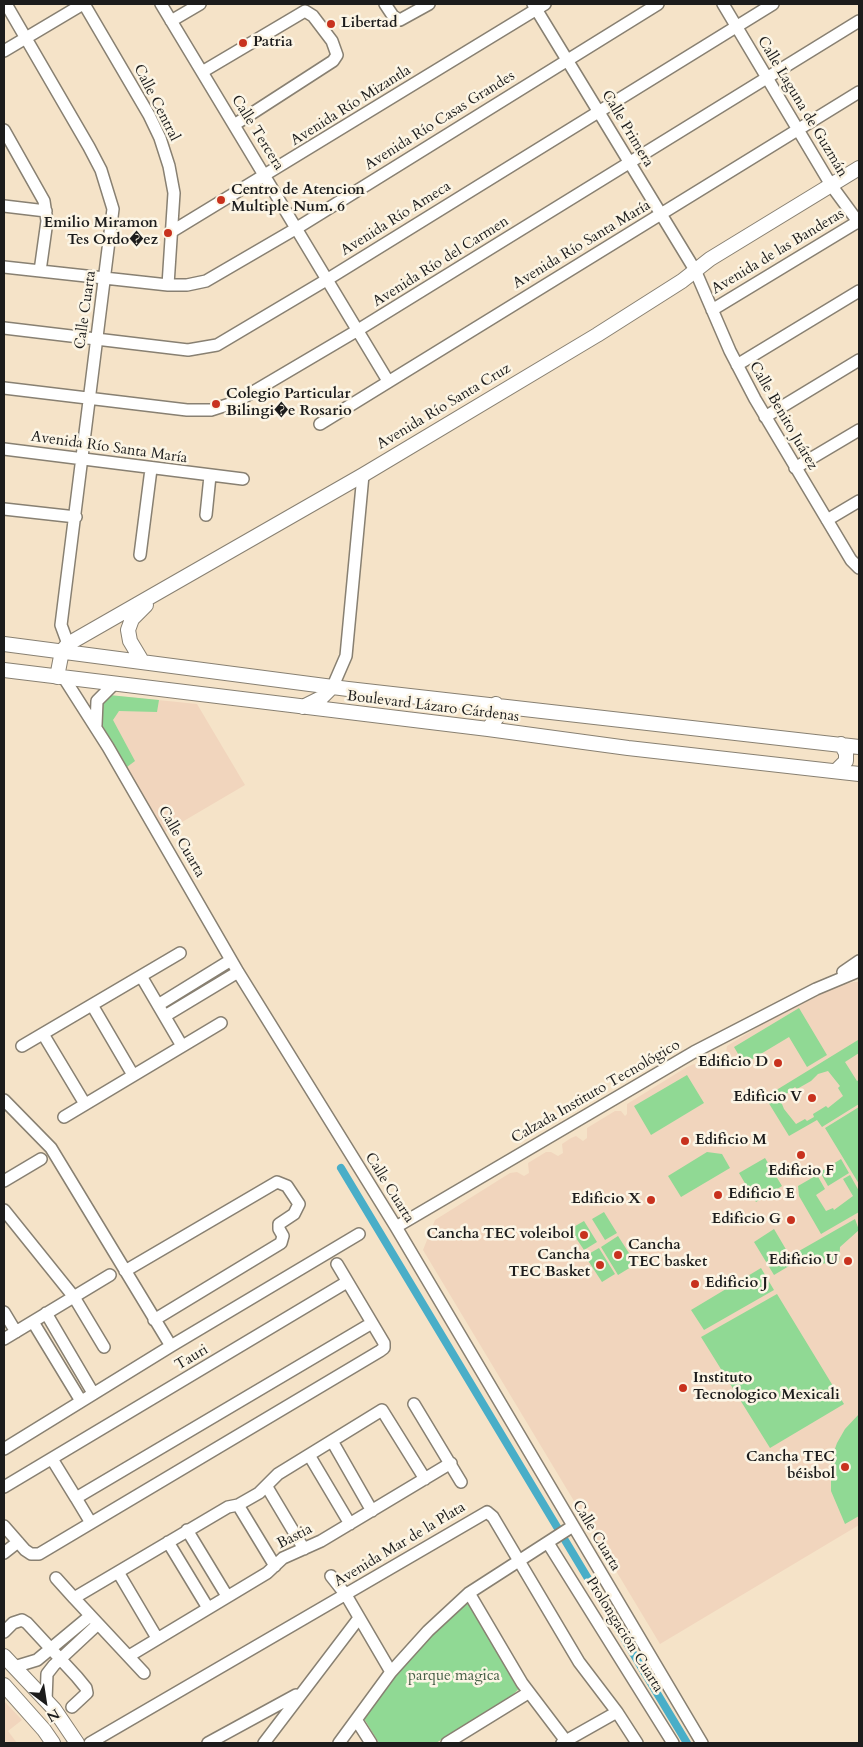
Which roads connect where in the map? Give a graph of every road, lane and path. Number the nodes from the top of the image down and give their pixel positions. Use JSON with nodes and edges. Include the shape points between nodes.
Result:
{"nodes":[{"id":1,"x":6,"y":4,"type":"edge"},
{"id":2,"x":84,"y":4,"type":"edge"},
{"id":3,"x":161,"y":4,"type":"edge"},
{"id":4,"x":200,"y":4,"type":"edge"},
{"id":5,"x":430,"y":4,"type":"edge"},
{"id":6,"x":658,"y":4,"type":"edge"},
{"id":7,"x":723,"y":4,"type":"edge"},
{"id":8,"x":773,"y":4,"type":"edge"},
{"id":9,"x":538,"y":5,"type":"edge"},
{"id":10,"x":388,"y":8,"type":"edge"},
{"id":11,"x":171,"y":21,"type":"junction"},
{"id":12,"x":859,"y":21,"type":"edge"},
{"id":13,"x":736,"y":26,"type":"junction"},
{"id":14,"x":26,"y":38,"type":"junction"},
{"id":15,"x":4,"y":51,"type":"edge"},
{"id":16,"x":567,"y":60,"type":"junction"},
{"id":17,"x":202,"y":72,"type":"junction"},
{"id":18,"x":767,"y":77,"type":"junction"},
{"id":19,"x":859,"y":92,"type":"edge"},
{"id":20,"x":599,"y":111,"type":"junction"},
{"id":21,"x":234,"y":125,"type":"junction"},
{"id":22,"x":4,"y":130,"type":"edge"},
{"id":23,"x":798,"y":130,"type":"junction"},
{"id":24,"x":630,"y":163,"type":"junction"},
{"id":25,"x":859,"y":168,"type":"edge"},
{"id":26,"x":266,"y":176,"type":"junction"},
{"id":27,"x":831,"y":185,"type":"junction"},
{"id":28,"x":4,"y":206,"type":"edge"},
{"id":29,"x":46,"y":211,"type":"junction"},
{"id":30,"x":661,"y":214,"type":"junction"},
{"id":31,"x":859,"y":222,"type":"edge"},
{"id":32,"x":297,"y":228,"type":"junction"},
{"id":33,"x":172,"y":232,"type":"junction"},
{"id":34,"x":4,"y":267,"type":"edge"},
{"id":35,"x":695,"y":270,"type":"junction"},
{"id":36,"x":40,"y":271,"type":"junction"},
{"id":37,"x":105,"y":279,"type":"junction"},
{"id":38,"x":328,"y":279,"type":"junction"},
{"id":39,"x":168,"y":285,"type":"junction"},
{"id":40,"x":859,"y":291,"type":"edge"},
{"id":41,"x":712,"y":310,"type":"junction"},
{"id":42,"x":4,"y":328,"type":"edge"},
{"id":43,"x":358,"y":330,"type":"junction"},
{"id":44,"x":96,"y":339,"type":"junction"},
{"id":45,"x":859,"y":360,"type":"edge"},
{"id":46,"x":737,"y":365,"type":"junction"},
{"id":47,"x":388,"y":381,"type":"junction"},
{"id":48,"x":4,"y":388,"type":"edge"},
{"id":49,"x":90,"y":398,"type":"junction"},
{"id":50,"x":765,"y":417,"type":"junction"},
{"id":51,"x":320,"y":424,"type":"dead end"},
{"id":52,"x":859,"y":430,"type":"edge"},
{"id":53,"x":4,"y":449,"type":"edge"},
{"id":54,"x":83,"y":458,"type":"junction"},
{"id":55,"x":795,"y":468,"type":"junction"},
{"id":56,"x":151,"y":469,"type":"junction"},
{"id":57,"x":363,"y":475,"type":"junction"},
{"id":58,"x":210,"y":476,"type":"junction"},
{"id":59,"x":243,"y":479,"type":"dead end"},
{"id":60,"x":859,"y":501,"type":"edge"},
{"id":61,"x":4,"y":509,"type":"edge"},
{"id":62,"x":206,"y":515,"type":"dead end"},
{"id":63,"x":76,"y":517,"type":"junction"},
{"id":64,"x":827,"y":520,"type":"junction"},
{"id":65,"x":140,"y":555,"type":"dead end"},
{"id":66,"x":859,"y":568,"type":"edge"},
{"id":67,"x":161,"y":591,"type":"junction"},
{"id":68,"x":4,"y":644,"type":"edge"},
{"id":69,"x":65,"y":647,"type":"junction"},
{"id":70,"x":142,"y":661,"type":"junction"},
{"id":71,"x":6,"y":672,"type":"edge"},
{"id":72,"x":60,"y":678,"type":"junction"},
{"id":73,"x":114,"y":684,"type":"junction"},
{"id":74,"x":333,"y":686,"type":"junction"},
{"id":75,"x":356,"y":690,"type":"junction"},
{"id":76,"x":496,"y":704,"type":"junction"},
{"id":77,"x":302,"y":707,"type":"junction"},
{"id":78,"x":332,"y":712,"type":"junction"},
{"id":79,"x":96,"y":726,"type":"junction"},
{"id":80,"x":488,"y":728,"type":"junction"},
{"id":81,"x":841,"y":744,"type":"junction"},
{"id":82,"x":859,"y":747,"type":"edge"},
{"id":83,"x":836,"y":771,"type":"junction"},
{"id":84,"x":859,"y":774,"type":"edge"},
{"id":85,"x":180,"y":953,"type":"dead end"},
{"id":86,"x":231,"y":960,"type":"junction"},
{"id":87,"x":859,"y":961,"type":"edge"},
{"id":88,"x":859,"y":971,"type":"edge"},
{"id":89,"x":238,"y":972,"type":"junction"},
{"id":90,"x":141,"y":976,"type":"junction"},
{"id":91,"x":816,"y":989,"type":"junction"},
{"id":92,"x":92,"y":1005,"type":"junction"},
{"id":93,"x":158,"y":1005,"type":"junction"},
{"id":94,"x":164,"y":1016,"type":"junction"},
{"id":95,"x":221,"y":1023,"type":"dead end"},
{"id":96,"x":43,"y":1034,"type":"junction"},
{"id":97,"x":22,"y":1046,"type":"dead end"},
{"id":98,"x":182,"y":1046,"type":"junction"},
{"id":99,"x":133,"y":1075,"type":"junction"},
{"id":100,"x":4,"y":1100,"type":"edge"},
{"id":101,"x":85,"y":1104,"type":"junction"},
{"id":102,"x":64,"y":1117,"type":"dead end"},
{"id":103,"x":42,"y":1159,"type":"dead end"},
{"id":104,"x":4,"y":1181,"type":"edge"},
{"id":105,"x":4,"y":1210,"type":"edge"},
{"id":106,"x":396,"y":1227,"type":"junction"},
{"id":107,"x":359,"y":1234,"type":"dead end"},
{"id":108,"x":337,"y":1264,"type":"dead end"},
{"id":109,"x":125,"y":1272,"type":"junction"},
{"id":110,"x":110,"y":1275,"type":"dead end"},
{"id":111,"x":347,"y":1282,"type":"junction"},
{"id":112,"x":74,"y":1297,"type":"junction"},
{"id":113,"x":4,"y":1312,"type":"edge"},
{"id":114,"x":46,"y":1313,"type":"junction"},
{"id":115,"x":154,"y":1320,"type":"junction"},
{"id":116,"x":33,"y":1322,"type":"junction"},
{"id":117,"x":372,"y":1323,"type":"junction"},
{"id":118,"x":16,"y":1332,"type":"junction"},
{"id":119,"x":4,"y":1339,"type":"edge"},
{"id":120,"x":171,"y":1346,"type":"junction"},
{"id":121,"x":104,"y":1347,"type":"dead end"},
{"id":122,"x":94,"y":1393,"type":"junction"},
{"id":123,"x":81,"y":1400,"type":"junction"},
{"id":124,"x":414,"y":1404,"type":"dead end"},
{"id":125,"x":332,"y":1441,"type":"junction"},
{"id":126,"x":4,"y":1449,"type":"edge"},
{"id":127,"x":309,"y":1455,"type":"junction"},
{"id":128,"x":52,"y":1459,"type":"junction"},
{"id":129,"x":451,"y":1463,"type":"junction"},
{"id":130,"x":424,"y":1479,"type":"junction"},
{"id":131,"x":461,"y":1482,"type":"dead end"},
{"id":132,"x":4,"y":1487,"type":"edge"},
{"id":133,"x":267,"y":1487,"type":"junction"},
{"id":134,"x":76,"y":1498,"type":"junction"},
{"id":135,"x":238,"y":1505,"type":"junction"},
{"id":136,"x":372,"y":1510,"type":"junction"},
{"id":137,"x":91,"y":1523,"type":"junction"},
{"id":138,"x":350,"y":1524,"type":"junction"},
{"id":139,"x":570,"y":1528,"type":"junction"},
{"id":140,"x":187,"y":1530,"type":"junction"},
{"id":141,"x":5,"y":1531,"type":"edge"},
{"id":142,"x":18,"y":1542,"type":"junction"},
{"id":143,"x":168,"y":1542,"type":"junction"},
{"id":144,"x":550,"y":1542,"type":"junction"},
{"id":145,"x":304,"y":1549,"type":"junction"},
{"id":146,"x":4,"y":1553,"type":"edge"},
{"id":147,"x":518,"y":1562,"type":"junction"},
{"id":148,"x":275,"y":1566,"type":"junction"},
{"id":149,"x":118,"y":1572,"type":"junction"},
{"id":150,"x":331,"y":1576,"type":"dead end"},
{"id":151,"x":56,"y":1578,"type":"dead end"},
{"id":152,"x":469,"y":1593,"type":"junction"},
{"id":153,"x":346,"y":1595,"type":"junction"},
{"id":154,"x":227,"y":1596,"type":"junction"},
{"id":155,"x":74,"y":1598,"type":"junction"},
{"id":156,"x":208,"y":1608,"type":"junction"},
{"id":157,"x":90,"y":1616,"type":"junction"},
{"id":158,"x":359,"y":1618,"type":"junction"},
{"id":159,"x":98,"y":1624,"type":"junction"},
{"id":160,"x":4,"y":1632,"type":"edge"},
{"id":161,"x":157,"y":1638,"type":"junction"},
{"id":162,"x":51,"y":1649,"type":"junction"},
{"id":163,"x":4,"y":1656,"type":"edge"},
{"id":164,"x":129,"y":1656,"type":"junction"},
{"id":165,"x":60,"y":1659,"type":"junction"},
{"id":166,"x":14,"y":1667,"type":"junction"},
{"id":167,"x":391,"y":1672,"type":"junction"},
{"id":168,"x":144,"y":1673,"type":"dead end"},
{"id":169,"x":4,"y":1685,"type":"edge"},
{"id":170,"x":528,"y":1693,"type":"junction"},
{"id":171,"x":300,"y":1694,"type":"junction"},
{"id":172,"x":46,"y":1701,"type":"junction"},
{"id":173,"x":72,"y":1707,"type":"dead end"},
{"id":174,"x":617,"y":1712,"type":"junction"},
{"id":175,"x":356,"y":1721,"type":"junction"},
{"id":176,"x":564,"y":1742,"type":"edge"},
{"id":177,"x":53,"y":1743,"type":"edge"},
{"id":178,"x":77,"y":1743,"type":"edge"},
{"id":179,"x":90,"y":1743,"type":"edge"},
{"id":180,"x":208,"y":1743,"type":"edge"},
{"id":181,"x":264,"y":1743,"type":"edge"},
{"id":182,"x":339,"y":1743,"type":"edge"},
{"id":183,"x":371,"y":1743,"type":"edge"},
{"id":184,"x":446,"y":1743,"type":"edge"},
{"id":185,"x":637,"y":1743,"type":"edge"},
{"id":186,"x":673,"y":1743,"type":"edge"},
{"id":187,"x":702,"y":1743,"type":"edge"}],
"edges":[{"from":1,"to":14,"type":"street","name":"Calle Cuarta"},
{"from":2,"to":14,"type":"street"},
{"from":2,"to":33,"type":"street","name":"Calle Central","via":[[160,138],[170,166],[174,193]]},
{"from":3,"to":11,"type":"street","name":"Calle Tercera"},
{"from":4,"to":11,"type":"street"},
{"from":5,"to":10,"type":"street","via":[[400,20]]},
{"from":6,"to":16,"type":"street","name":"Avenida Río Casas Grandes"},
{"from":7,"to":13,"type":"street","name":"Calle Laguna de Guzmán"},
{"from":8,"to":13,"type":"street","name":"Avenida Río Ameca"},
{"from":9,"to":16,"type":"street","name":"Calle Primera"},
{"from":9,"to":26,"type":"street","name":"Avenida Río Mizantla"},
{"from":11,"to":17,"type":"street","name":"Calle Tercera"},
{"from":12,"to":18,"type":"street","name":"Avenida Río del Carmen"},
{"from":13,"to":18,"type":"street","name":"Calle Laguna de Guzmán"},
{"from":13,"to":20,"type":"street","name":"Avenida Río Ameca"},
{"from":14,"to":15,"type":"street"},
{"from":14,"to":37,"type":"street","name":"Calle Cuarta","via":[[101,170],[113,222]]},
{"from":16,"to":20,"type":"street","name":"Calle Primera"},
{"from":16,"to":32,"type":"street","name":"Avenida Río Casas Grandes"},
{"from":17,"to":21,"type":"street","name":"Calle Tercera"},
{"from":17,"to":21,"type":"street","via":[[305,12],[332,42],[336,55],[327,66]]},
{"from":18,"to":23,"type":"street","name":"Calle Laguna de Guzmán"},
{"from":18,"to":24,"type":"street","name":"Avenida Río del Carmen"},
{"from":19,"to":23,"type":"street","name":"Avenida Río Santa María"},
{"from":20,"to":24,"type":"street","name":"Calle Primera"},
{"from":20,"to":38,"type":"street","name":"Avenida Río Ameca"},
{"from":21,"to":26,"type":"street","name":"Calle Tercera"},
{"from":22,"to":29,"type":"street","via":[[41,193]]},
{"from":23,"to":27,"type":"street","name":"Calle Laguna de Guzmán"},
{"from":23,"to":30,"type":"street","name":"Avenida Río Santa María"},
{"from":24,"to":30,"type":"street","name":"Calle Primera"},
{"from":24,"to":43,"type":"street","name":"Avenida Río del Carmen"},
{"from":25,"to":27,"type":"main road","name":"Avenida Río Santa Cruz"},
{"from":26,"to":32,"type":"street","name":"Calle Tercera"},
{"from":26,"to":33,"type":"street","name":"Avenida Río Mizantla"},
{"from":27,"to":31,"type":"street","name":"Calle Laguna de Guzmán"},
{"from":27,"to":35,"type":"main road","name":"Avenida Río Santa Cruz"},
{"from":28,"to":29,"type":"street"},
{"from":29,"to":36,"type":"street","via":[[46,240]]},
{"from":30,"to":35,"type":"street","name":"Calle Primera"},
{"from":30,"to":47,"type":"street","name":"Avenida Río Santa María"},
{"from":31,"to":41,"type":"street","name":"Avenida de las Banderas"},
{"from":32,"to":38,"type":"street","name":"Calle Tercera"},
{"from":32,"to":39,"type":"street","name":"Avenida Río Casas Grandes","via":[[206,282]]},
{"from":33,"to":39,"type":"street","name":"Calle Central"},
{"from":34,"to":36,"type":"street","name":"Avenida Río Casas Grandes"},
{"from":35,"to":41,"type":"street","name":"Calle Benito Juárez"},
{"from":35,"to":57,"type":"main road","name":"Avenida Río Santa Cruz","via":[[597,335]]},
{"from":36,"to":37,"type":"street","name":"Avenida Río Casas Grandes"},
{"from":37,"to":39,"type":"street","name":"Avenida Río Casas Grandes"},
{"from":37,"to":44,"type":"street","name":"Calle Cuarta"},
{"from":38,"to":43,"type":"street","name":"Calle Tercera"},
{"from":38,"to":44,"type":"street","name":"Avenida Río Ameca","via":[[208,348],[188,350]]},
{"from":40,"to":46,"type":"street"},
{"from":41,"to":46,"type":"street","name":"Calle Benito Juárez"},
{"from":42,"to":44,"type":"street","name":"Avenida Río Ameca"},
{"from":43,"to":47,"type":"street","name":"Calle Tercera"},
{"from":43,"to":49,"type":"street","name":"Avenida Río del Carmen","via":[[236,402],[211,410]]},
{"from":44,"to":49,"type":"street","name":"Calle Cuarta"},
{"from":45,"to":50,"type":"street"},
{"from":46,"to":50,"type":"street","name":"Calle Benito Juárez"},
{"from":47,"to":51,"type":"street","name":"Avenida Río Santa María"},
{"from":48,"to":49,"type":"street","name":"Avenida Río del Carmen"},
{"from":49,"to":54,"type":"street","name":"Calle Cuarta"},
{"from":50,"to":55,"type":"street","name":"Calle Benito Juárez"},
{"from":52,"to":55,"type":"street"},
{"from":53,"to":54,"type":"street","name":"Avenida Río Santa María"},
{"from":54,"to":56,"type":"street","name":"Avenida Río Santa María"},
{"from":54,"to":63,"type":"street","name":"Calle Cuarta"},
{"from":55,"to":64,"type":"street","name":"Calle Benito Juárez"},
{"from":56,"to":58,"type":"street","name":"Avenida Río Santa María"},
{"from":56,"to":65,"type":"street"},
{"from":57,"to":67,"type":"main road","name":"Avenida Río Santa Cruz"},
{"from":57,"to":74,"type":"street","via":[[346,656]]},
{"from":58,"to":59,"type":"street","name":"Avenida Río Santa María"},
{"from":58,"to":62,"type":"street"},
{"from":60,"to":64,"type":"street"},
{"from":61,"to":63,"type":"street"},
{"from":63,"to":69,"type":"street","name":"Calle Cuarta","via":[[61,625]]},
{"from":64,"to":66,"type":"street","name":"Calle Benito Juárez"},
{"from":67,"to":69,"type":"main road","name":"Avenida Río Santa Cruz"},
{"from":67,"to":70,"type":"main road","via":[[129,624],[130,642]]},
{"from":68,"to":69,"type":"main road","name":"Boulevard Lázaro Cárdenas"},
{"from":69,"to":70,"type":"main road","name":"Boulevard Lázaro Cárdenas"},
{"from":69,"to":72,"type":"main road"},
{"from":70,"to":74,"type":"main road","name":"Boulevard Lázaro Cárdenas"},
{"from":71,"to":72,"type":"main road","name":"Boulevard Lázaro Cárdenas"},
{"from":72,"to":73,"type":"main road","name":"Boulevard Lázaro Cárdenas"},
{"from":72,"to":79,"type":"street","name":"Calle Cuarta"},
{"from":73,"to":77,"type":"main road","name":"Boulevard Lázaro Cárdenas"},
{"from":73,"to":79,"type":"street","via":[[97,701]]},
{"from":74,"to":75,"type":"main road","name":"Boulevard Lázaro Cárdenas"},
{"from":74,"to":77,"type":"main road","via":[[321,698]]},
{"from":75,"to":76,"type":"main road","name":"Boulevard Lázaro Cárdenas"},
{"from":75,"to":78,"type":"main road","via":[[340,700]]},
{"from":76,"to":80,"type":"main road","via":[[498,716]]},
{"from":76,"to":81,"type":"main road","name":"Boulevard Lázaro Cárdenas"},
{"from":77,"to":78,"type":"main road","name":"Boulevard Lázaro Cárdenas"},
{"from":78,"to":80,"type":"main road","name":"Boulevard Lázaro Cárdenas"},
{"from":79,"to":86,"type":"street","name":"Calle Cuarta"},
{"from":80,"to":83,"type":"main road","name":"Boulevard Lázaro Cárdenas","via":[[628,748]]},
{"from":81,"to":82,"type":"main road","name":"Boulevard Lázaro Cárdenas"},
{"from":81,"to":83,"type":"main road","via":[[846,752],[846,761]]},
{"from":83,"to":84,"type":"main road","name":"Boulevard Lázaro Cárdenas"},
{"from":85,"to":90,"type":"street"},
{"from":86,"to":89,"type":"street","name":"Calle Cuarta"},
{"from":86,"to":93,"type":"street"},
{"from":87,"to":91,"type":"street","name":"Calzada Instituto Tecnológico"},
{"from":88,"to":91,"type":"street","name":"Calzada Instituto Tecnológico"},
{"from":89,"to":94,"type":"street"},
{"from":89,"to":106,"type":"street","name":"Calle Cuarta"},
{"from":90,"to":92,"type":"street"},
{"from":90,"to":93,"type":"street"},
{"from":91,"to":106,"type":"street","name":"Calzada Instituto Tecnológico","via":[[694,1052]]},
{"from":92,"to":96,"type":"street"},
{"from":92,"to":99,"type":"street"},
{"from":93,"to":94,"type":"street"},
{"from":94,"to":98,"type":"street"},
{"from":95,"to":98,"type":"street"},
{"from":96,"to":97,"type":"street"},
{"from":96,"to":101,"type":"street"},
{"from":98,"to":99,"type":"street"},
{"from":99,"to":101,"type":"street"},
{"from":100,"to":109,"type":"street","via":[[51,1148]]},
{"from":101,"to":102,"type":"street"},
{"from":103,"to":104,"type":"street"},
{"from":105,"to":112,"type":"street"},
{"from":106,"to":139,"type":"street","name":"Calle Cuarta"},
{"from":107,"to":120,"type":"street"},
{"from":108,"to":111,"type":"street"},
{"from":109,"to":115,"type":"street"},
{"from":109,"to":115,"type":"street","via":[[278,1182],[287,1186],[298,1204],[294,1214],[279,1224],[283,1236],[281,1243]]},
{"from":110,"to":112,"type":"street"},
{"from":111,"to":117,"type":"street"},
{"from":111,"to":128,"type":"street","name":"Tauri"},
{"from":112,"to":114,"type":"street"},
{"from":112,"to":121,"type":"street"},
{"from":113,"to":118,"type":"street"},
{"from":114,"to":116,"type":"street"},
{"from":114,"to":122,"type":"street"},
{"from":115,"to":120,"type":"street"},
{"from":116,"to":118,"type":"street"},
{"from":116,"to":123,"type":"street"},
{"from":117,"to":134,"type":"street"},
{"from":117,"to":137,"type":"street","via":[[384,1343],[380,1351]]},
{"from":118,"to":119,"type":"street"},
{"from":120,"to":122,"type":"street"},
{"from":122,"to":123,"type":"street"},
{"from":123,"to":126,"type":"street"},
{"from":124,"to":129,"type":"street"},
{"from":125,"to":127,"type":"street"},
{"from":125,"to":130,"type":"street","via":[[382,1410]]},
{"from":125,"to":136,"type":"street"},
{"from":127,"to":133,"type":"street","via":[[278,1474]]},
{"from":127,"to":138,"type":"street"},
{"from":128,"to":132,"type":"street","name":"Tauri"},
{"from":128,"to":134,"type":"street"},
{"from":129,"to":130,"type":"street","name":"Bastia"},
{"from":129,"to":131,"type":"street"},
{"from":130,"to":136,"type":"street","name":"Bastia"},
{"from":133,"to":135,"type":"street"},
{"from":133,"to":145,"type":"street"},
{"from":134,"to":137,"type":"street"},
{"from":135,"to":140,"type":"street","via":[[228,1507]]},
{"from":135,"to":148,"type":"street"},
{"from":136,"to":138,"type":"street","name":"Bastia"},
{"from":137,"to":142,"type":"street","via":[[39,1554],[32,1554]]},
{"from":138,"to":145,"type":"street","name":"Bastia"},
{"from":139,"to":144,"type":"street"},
{"from":139,"to":187,"type":"street","name":"Calle Cuarta"},
{"from":140,"to":143,"type":"street"},
{"from":140,"to":154,"type":"street"},
{"from":141,"to":142,"type":"street"},
{"from":142,"to":146,"type":"street"},
{"from":143,"to":149,"type":"street"},
{"from":143,"to":156,"type":"street"},
{"from":144,"to":147,"type":"street"},
{"from":144,"to":186,"type":"street","name":"Prolongación Cuarta"},
{"from":145,"to":148,"type":"street","name":"Bastia"},
{"from":147,"to":152,"type":"street"},
{"from":147,"to":153,"type":"street","name":"Avenida Mar de la Plata","via":[[493,1517],[484,1512]]},
{"from":147,"to":174,"type":"street","name":"Avenida Mar de la Plata","via":[[579,1662]]},
{"from":148,"to":154,"type":"street","name":"Bastia"},
{"from":149,"to":155,"type":"street"},
{"from":149,"to":161,"type":"street"},
{"from":150,"to":153,"type":"street"},
{"from":151,"to":155,"type":"street"},
{"from":152,"to":167,"type":"street","via":[[416,1643]]},
{"from":152,"to":170,"type":"street"},
{"from":153,"to":158,"type":"street"},
{"from":153,"to":179,"type":"street","name":"Avenida Mar de la Plata"},
{"from":154,"to":156,"type":"street","name":"Bastia"},
{"from":155,"to":157,"type":"street"},
{"from":156,"to":161,"type":"street","name":"Bastia"},
{"from":157,"to":159,"type":"street"},
{"from":157,"to":162,"type":"street"},
{"from":158,"to":167,"type":"street"},
{"from":158,"to":171,"type":"street"},
{"from":159,"to":164,"type":"street"},
{"from":159,"to":165,"type":"street"},
{"from":160,"to":162,"type":"street","via":[[22,1620]]},
{"from":161,"to":164,"type":"street","name":"Bastia"},
{"from":162,"to":165,"type":"street"},
{"from":162,"to":166,"type":"street","via":[[37,1660]]},
{"from":163,"to":166,"type":"main road"},
{"from":164,"to":168,"type":"street"},
{"from":165,"to":172,"type":"street","via":[[47,1674]]},
{"from":165,"to":173,"type":"street","via":[[86,1688],[86,1693]]},
{"from":166,"to":172,"type":"main road"},
{"from":167,"to":175,"type":"street"},
{"from":169,"to":177,"type":"main road"},
{"from":170,"to":176,"type":"street"},
{"from":170,"to":184,"type":"street"},
{"from":171,"to":180,"type":"street"},
{"from":171,"to":181,"type":"street"},
{"from":172,"to":178,"type":"main road"},
{"from":174,"to":176,"type":"street"},
{"from":174,"to":185,"type":"street","name":"Avenida Mar de la Plata"},
{"from":175,"to":182,"type":"street"},
{"from":175,"to":183,"type":"street"}]}
